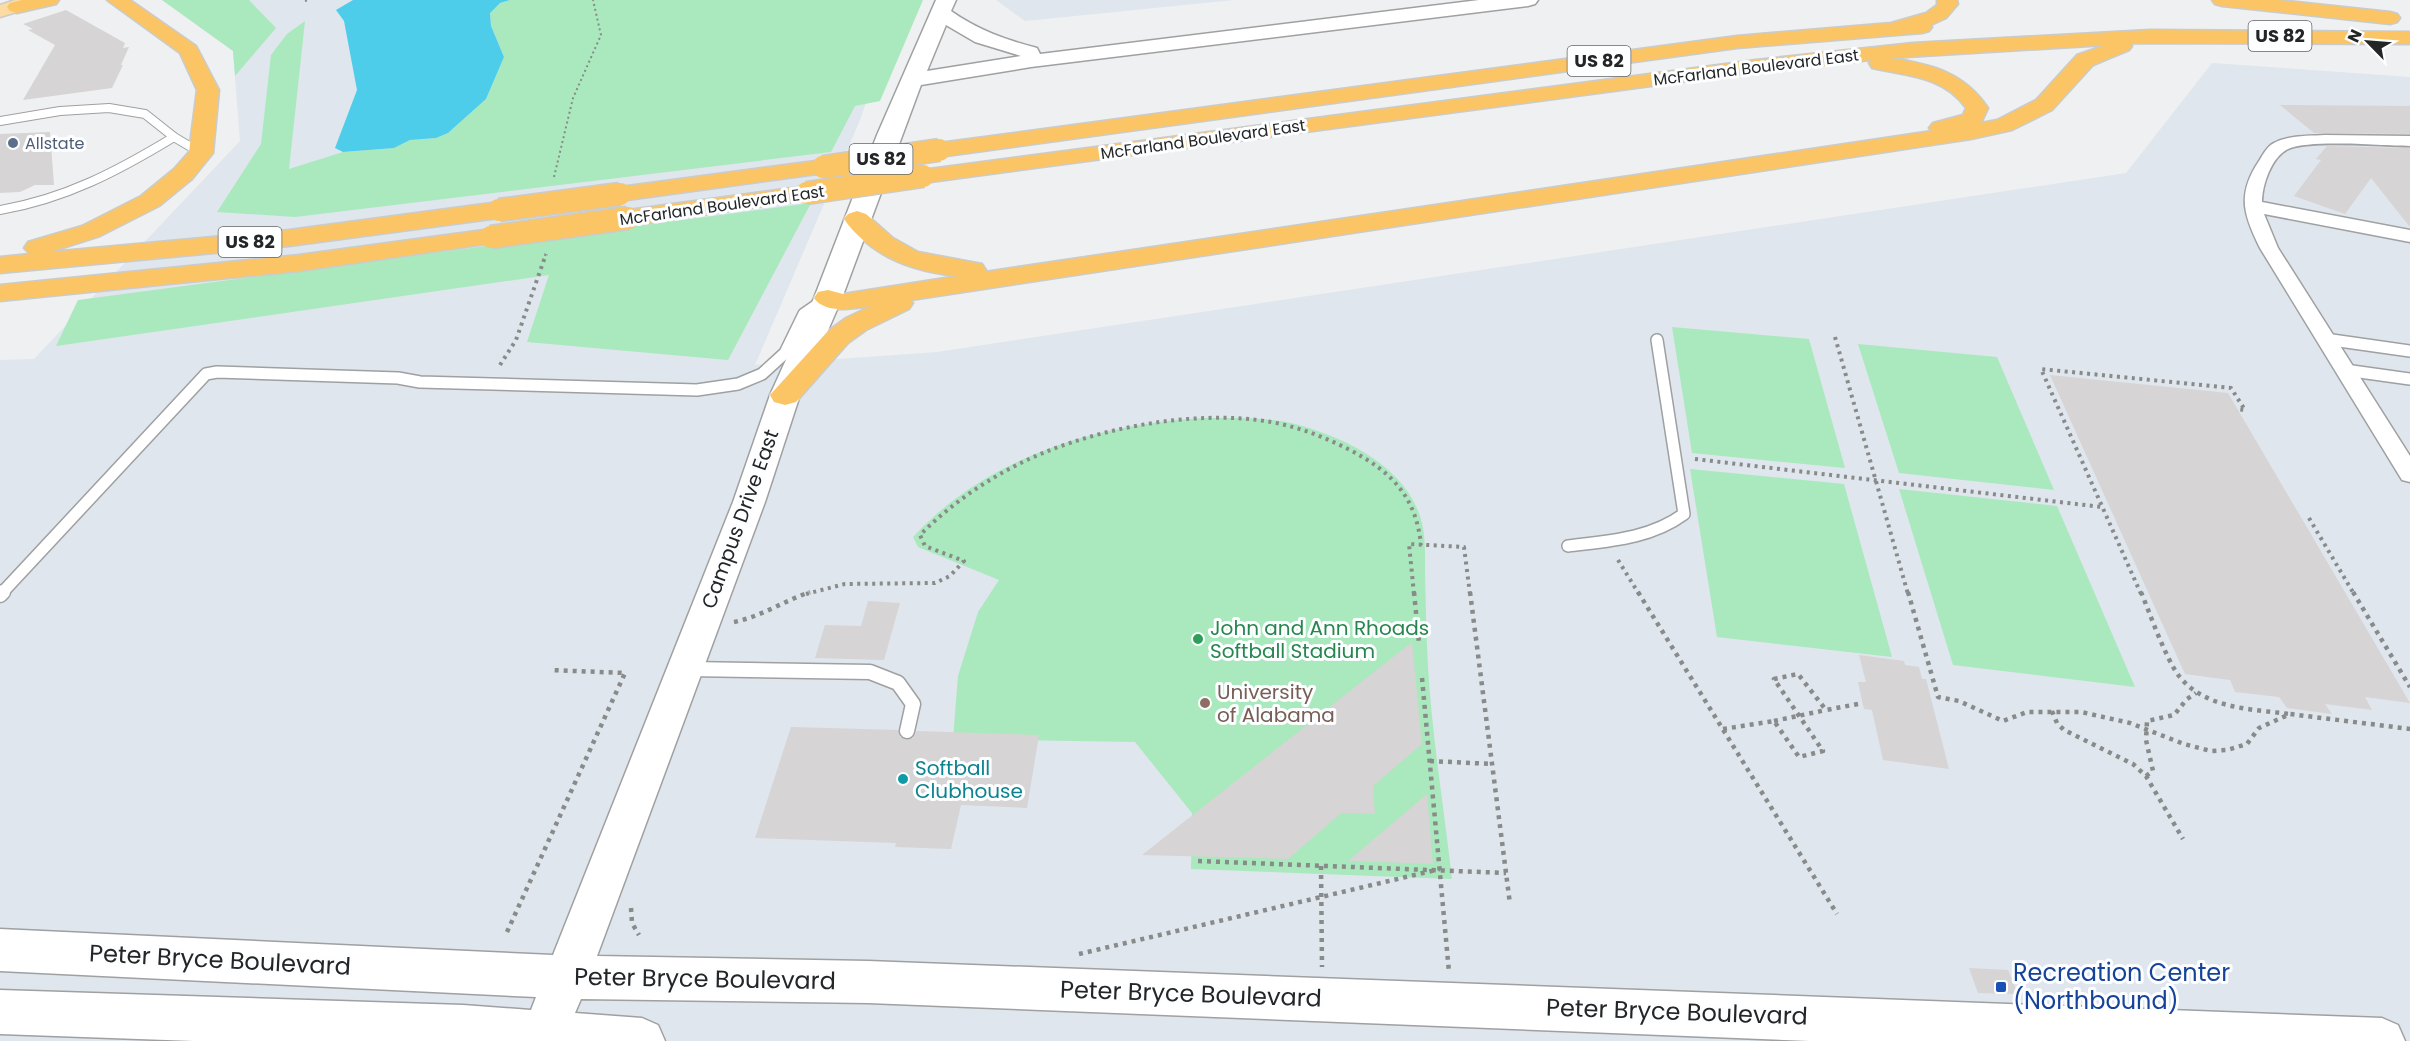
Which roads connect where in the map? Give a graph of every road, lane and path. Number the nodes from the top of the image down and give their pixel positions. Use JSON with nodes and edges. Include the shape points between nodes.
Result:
{"nodes":[{"id":1,"x":49,"y":0,"type":"edge"},
{"id":2,"x":116,"y":0,"type":"edge"},
{"id":3,"x":1458,"y":0,"type":"edge"},
{"id":4,"x":1528,"y":0,"type":"edge"},
{"id":5,"x":1947,"y":0,"type":"edge"},
{"id":6,"x":2222,"y":0,"type":"edge"},
{"id":7,"x":18,"y":6,"type":"edge"},
{"id":8,"x":943,"y":6,"type":"edge"},
{"id":9,"x":2070,"y":21,"type":"dead end"},
{"id":10,"x":2410,"y":21,"type":"edge"},
{"id":11,"x":1959,"y":25,"type":"dead end"},
{"id":12,"x":1891,"y":28,"type":"junction"},
{"id":13,"x":2150,"y":36,"type":"junction"},
{"id":14,"x":2410,"y":38,"type":"edge"},
{"id":15,"x":1030,"y":52,"type":"junction"},
{"id":16,"x":1806,"y":60,"type":"junction"},
{"id":17,"x":916,"y":73,"type":"junction"},
{"id":18,"x":0,"y":121,"type":"edge"},
{"id":19,"x":174,"y":137,"type":"junction"},
{"id":20,"x":2410,"y":141,"type":"edge"},
{"id":21,"x":201,"y":153,"type":"junction"},
{"id":22,"x":624,"y":206,"type":"junction"},
{"id":23,"x":2253,"y":206,"type":"junction"},
{"id":24,"x":0,"y":210,"type":"edge"},
{"id":25,"x":857,"y":219,"type":"junction"},
{"id":26,"x":2410,"y":236,"type":"edge"},
{"id":27,"x":0,"y":257,"type":"edge"},
{"id":28,"x":0,"y":265,"type":"edge"},
{"id":29,"x":974,"y":270,"type":"junction"},
{"id":30,"x":927,"y":289,"type":"junction"},
{"id":31,"x":0,"y":293,"type":"edge"},
{"id":32,"x":828,"y":298,"type":"junction"},
{"id":33,"x":1835,"y":337,"type":"dead end"},
{"id":34,"x":2325,"y":339,"type":"junction"},
{"id":35,"x":1657,"y":340,"type":"dead end"},
{"id":36,"x":2410,"y":351,"type":"edge"},
{"id":37,"x":2345,"y":370,"type":"junction"},
{"id":38,"x":2410,"y":379,"type":"edge"},
{"id":39,"x":2049,"y":386,"type":"junction"},
{"id":40,"x":2055,"y":386,"type":"dead end"},
{"id":41,"x":785,"y":395,"type":"junction"},
{"id":42,"x":2237,"y":409,"type":"dead end"},
{"id":43,"x":1675,"y":457,"type":"junction"},
{"id":44,"x":2410,"y":474,"type":"edge"},
{"id":45,"x":1875,"y":480,"type":"junction"},
{"id":46,"x":2103,"y":507,"type":"junction"},
{"id":47,"x":2309,"y":518,"type":"dead end"},
{"id":48,"x":1606,"y":541,"type":"junction"},
{"id":49,"x":1421,"y":545,"type":"junction"},
{"id":50,"x":1568,"y":546,"type":"dead end"},
{"id":51,"x":0,"y":595,"type":"edge"},
{"id":52,"x":728,"y":624,"type":"dead end"},
{"id":53,"x":1419,"y":642,"type":"dead end"},
{"id":54,"x":684,"y":669,"type":"junction"},
{"id":55,"x":551,"y":670,"type":"dead end"},
{"id":56,"x":1422,"y":678,"type":"dead end"},
{"id":57,"x":2410,"y":687,"type":"edge"},
{"id":58,"x":2196,"y":693,"type":"junction"},
{"id":59,"x":1863,"y":703,"type":"dead end"},
{"id":60,"x":1826,"y":710,"type":"junction"},
{"id":61,"x":2052,"y":711,"type":"junction"},
{"id":62,"x":2290,"y":714,"type":"junction"},
{"id":63,"x":1798,"y":715,"type":"junction"},
{"id":64,"x":1774,"y":720,"type":"junction"},
{"id":65,"x":2145,"y":728,"type":"junction"},
{"id":66,"x":1723,"y":729,"type":"junction"},
{"id":67,"x":2410,"y":729,"type":"edge"},
{"id":68,"x":907,"y":730,"type":"dead end"},
{"id":69,"x":1430,"y":761,"type":"junction"},
{"id":70,"x":1492,"y":764,"type":"junction"},
{"id":71,"x":2146,"y":776,"type":"junction"},
{"id":72,"x":2183,"y":839,"type":"dead end"},
{"id":73,"x":1198,"y":861,"type":"dead end"},
{"id":74,"x":1321,"y":866,"type":"junction"},
{"id":75,"x":1440,"y":869,"type":"junction"},
{"id":76,"x":1506,"y":873,"type":"junction"},
{"id":77,"x":1321,"y":897,"type":"junction"},
{"id":78,"x":1510,"y":904,"type":"dead end"},
{"id":79,"x":1837,"y":914,"type":"dead end"},
{"id":80,"x":507,"y":932,"type":"dead end"},
{"id":81,"x":0,"y":950,"type":"edge"},
{"id":82,"x":1074,"y":955,"type":"dead end"},
{"id":83,"x":1322,"y":971,"type":"dead end"},
{"id":84,"x":1449,"y":975,"type":"dead end"},
{"id":85,"x":566,"y":977,"type":"junction"},
{"id":86,"x":0,"y":1012,"type":"edge"},
{"id":87,"x":543,"y":1038,"type":"edge"},
{"id":88,"x":642,"y":1041,"type":"edge"},
{"id":89,"x":2382,"y":1041,"type":"edge"}],
"edges":[{"from":1,"to":7,"type":"highway"},
{"from":2,"to":21,"type":"highway","via":[[189,50],[208,90]]},
{"from":3,"to":15,"type":"street"},
{"from":4,"to":17,"type":"street"},
{"from":5,"to":12,"type":"highway","via":[[1944,11]]},
{"from":6,"to":10,"type":"highway"},
{"from":8,"to":15,"type":"street","via":[[982,39]]},
{"from":8,"to":17,"type":"street","name":"Campus Drive East"},
{"from":9,"to":10,"type":"highway","number":"US 82"},
{"from":11,"to":12,"type":"highway","name":"McFarland Boulevard East","number":"US 82"},
{"from":12,"to":22,"type":"highway","name":"McFarland Boulevard East","number":"US 82","bridge":true,"via":[[1737,42],[939,150],[823,167]]},
{"from":13,"to":14,"type":"highway","name":"McFarland Boulevard East","number":"US 82"},
{"from":13,"to":16,"type":"highway","name":"McFarland Boulevard East","number":"US 82","via":[[1936,47]]},
{"from":13,"to":30,"type":"highway","via":[[2085,60],[2044,105],[2004,125]]},
{"from":15,"to":17,"type":"street"},
{"from":16,"to":22,"type":"highway","name":"McFarland Boulevard East","number":"US 82","bridge":true,"via":[[807,193]]},
{"from":16,"to":29,"type":"highway","via":[[1917,69],[1958,86],[1970,95],[1977,108],[1972,119],[1954,126]]},
{"from":17,"to":25,"type":"street","name":"Campus Drive East"},
{"from":18,"to":19,"type":"lane","via":[[109,108],[146,114]]},
{"from":19,"to":21,"type":"lane"},
{"from":19,"to":24,"type":"lane","via":[[81,190],[26,207]]},
{"from":20,"to":23,"type":"street","via":[[2313,142],[2279,147],[2259,172],[2251,190]]},
{"from":21,"to":27,"type":"highway","via":[[150,201],[91,231]]},
{"from":22,"to":28,"type":"highway","name":"McFarland Boulevard East","number":"US 82","bridge":true,"via":[[499,210],[289,238]]},
{"from":22,"to":31,"type":"highway","name":"McFarland Boulevard East","number":"US 82","bridge":true,"via":[[490,237],[299,263]]},
{"from":23,"to":26,"type":"street"},
{"from":23,"to":34,"type":"street","via":[[2257,226]]},
{"from":25,"to":29,"type":"highway","via":[[874,237],[904,257],[931,266]]},
{"from":25,"to":32,"type":"street","name":"Campus Drive East"},
{"from":29,"to":32,"type":"highway","via":[[864,286]]},
{"from":30,"to":32,"type":"highway","via":[[842,302]]},
{"from":30,"to":41,"type":"highway","via":[[838,337]]},
{"from":32,"to":41,"type":"street","name":"Campus Drive East"},
{"from":32,"to":51,"type":"lane","via":[[804,314],[785,353],[762,374],[738,384],[697,390],[420,382],[276,373],[206,374]]},
{"from":33,"to":45,"type":"path"},
{"from":34,"to":36,"type":"lane"},
{"from":34,"to":37,"type":"street"},
{"from":35,"to":43,"type":"lane"},
{"from":37,"to":38,"type":"lane"},
{"from":37,"to":44,"type":"street"},
{"from":39,"to":40,"type":"path"},
{"from":39,"to":42,"type":"path","via":[[2041,369],[2231,388],[2245,410]]},
{"from":39,"to":46,"type":"path"},
{"from":41,"to":54,"type":"street","name":"Campus Drive East","via":[[749,502]]},
{"from":43,"to":45,"type":"path"},
{"from":43,"to":48,"type":"lane","via":[[1684,514],[1673,524]]},
{"from":45,"to":46,"type":"path"},
{"from":45,"to":61,"type":"path","via":[[1938,698],[1959,701],[2003,721],[2014,715]]},
{"from":46,"to":58,"type":"path","via":[[2177,674]]},
{"from":47,"to":57,"type":"path"},
{"from":48,"to":50,"type":"lane"},
{"from":48,"to":66,"type":"path"},
{"from":49,"to":52,"type":"path","via":[[1416,515],[1393,481],[1368,460],[1323,437],[1297,427],[1253,420],[1176,422],[1103,433],[1045,452],[969,492],[920,535],[925,546],[964,561],[950,576],[934,583],[836,586]]},
{"from":49,"to":53,"type":"path","via":[[1409,544]]},
{"from":49,"to":70,"type":"path","via":[[1464,547]]},
{"from":54,"to":68,"type":"lane","via":[[870,672],[898,682],[913,704]]},
{"from":54,"to":85,"type":"street","name":"Campus Drive East"},
{"from":55,"to":80,"type":"path","via":[[625,673]]},
{"from":56,"to":69,"type":"path"},
{"from":58,"to":62,"type":"path","via":[[2221,704]]},
{"from":58,"to":65,"type":"path","via":[[2174,714],[2147,722]]},
{"from":59,"to":60,"type":"path"},
{"from":60,"to":63,"type":"path"},
{"from":60,"to":63,"type":"path","via":[[1798,674],[1774,680]]},
{"from":61,"to":65,"type":"path","via":[[2103,716]]},
{"from":61,"to":71,"type":"path","via":[[2064,730],[2133,764]]},
{"from":62,"to":65,"type":"path","via":[[2259,728],[2247,744],[2227,750],[2211,751],[2184,744]]},
{"from":62,"to":67,"type":"path"},
{"from":63,"to":64,"type":"path"},
{"from":63,"to":64,"type":"path","via":[[1823,751],[1799,757]]},
{"from":64,"to":66,"type":"path"},
{"from":65,"to":71,"type":"path","via":[[2153,771]]},
{"from":66,"to":79,"type":"path"},
{"from":69,"to":70,"type":"path"},
{"from":69,"to":75,"type":"path"},
{"from":70,"to":76,"type":"path"},
{"from":71,"to":72,"type":"path"},
{"from":73,"to":74,"type":"path"},
{"from":74,"to":75,"type":"path"},
{"from":74,"to":77,"type":"path"},
{"from":75,"to":76,"type":"path"},
{"from":75,"to":77,"type":"path"},
{"from":75,"to":84,"type":"path"},
{"from":76,"to":78,"type":"path"},
{"from":77,"to":82,"type":"path"},
{"from":77,"to":83,"type":"path"},
{"from":81,"to":85,"type":"street","name":"Peter Bryce Boulevard"},
{"from":85,"to":87,"type":"street","name":"Campus Drive East"},
{"from":85,"to":89,"type":"street","name":"Peter Bryce Boulevard","via":[[868,982],[1820,1028]]},
{"from":86,"to":87,"type":"street","via":[[463,1028]]},
{"from":87,"to":88,"type":"street"}]}
